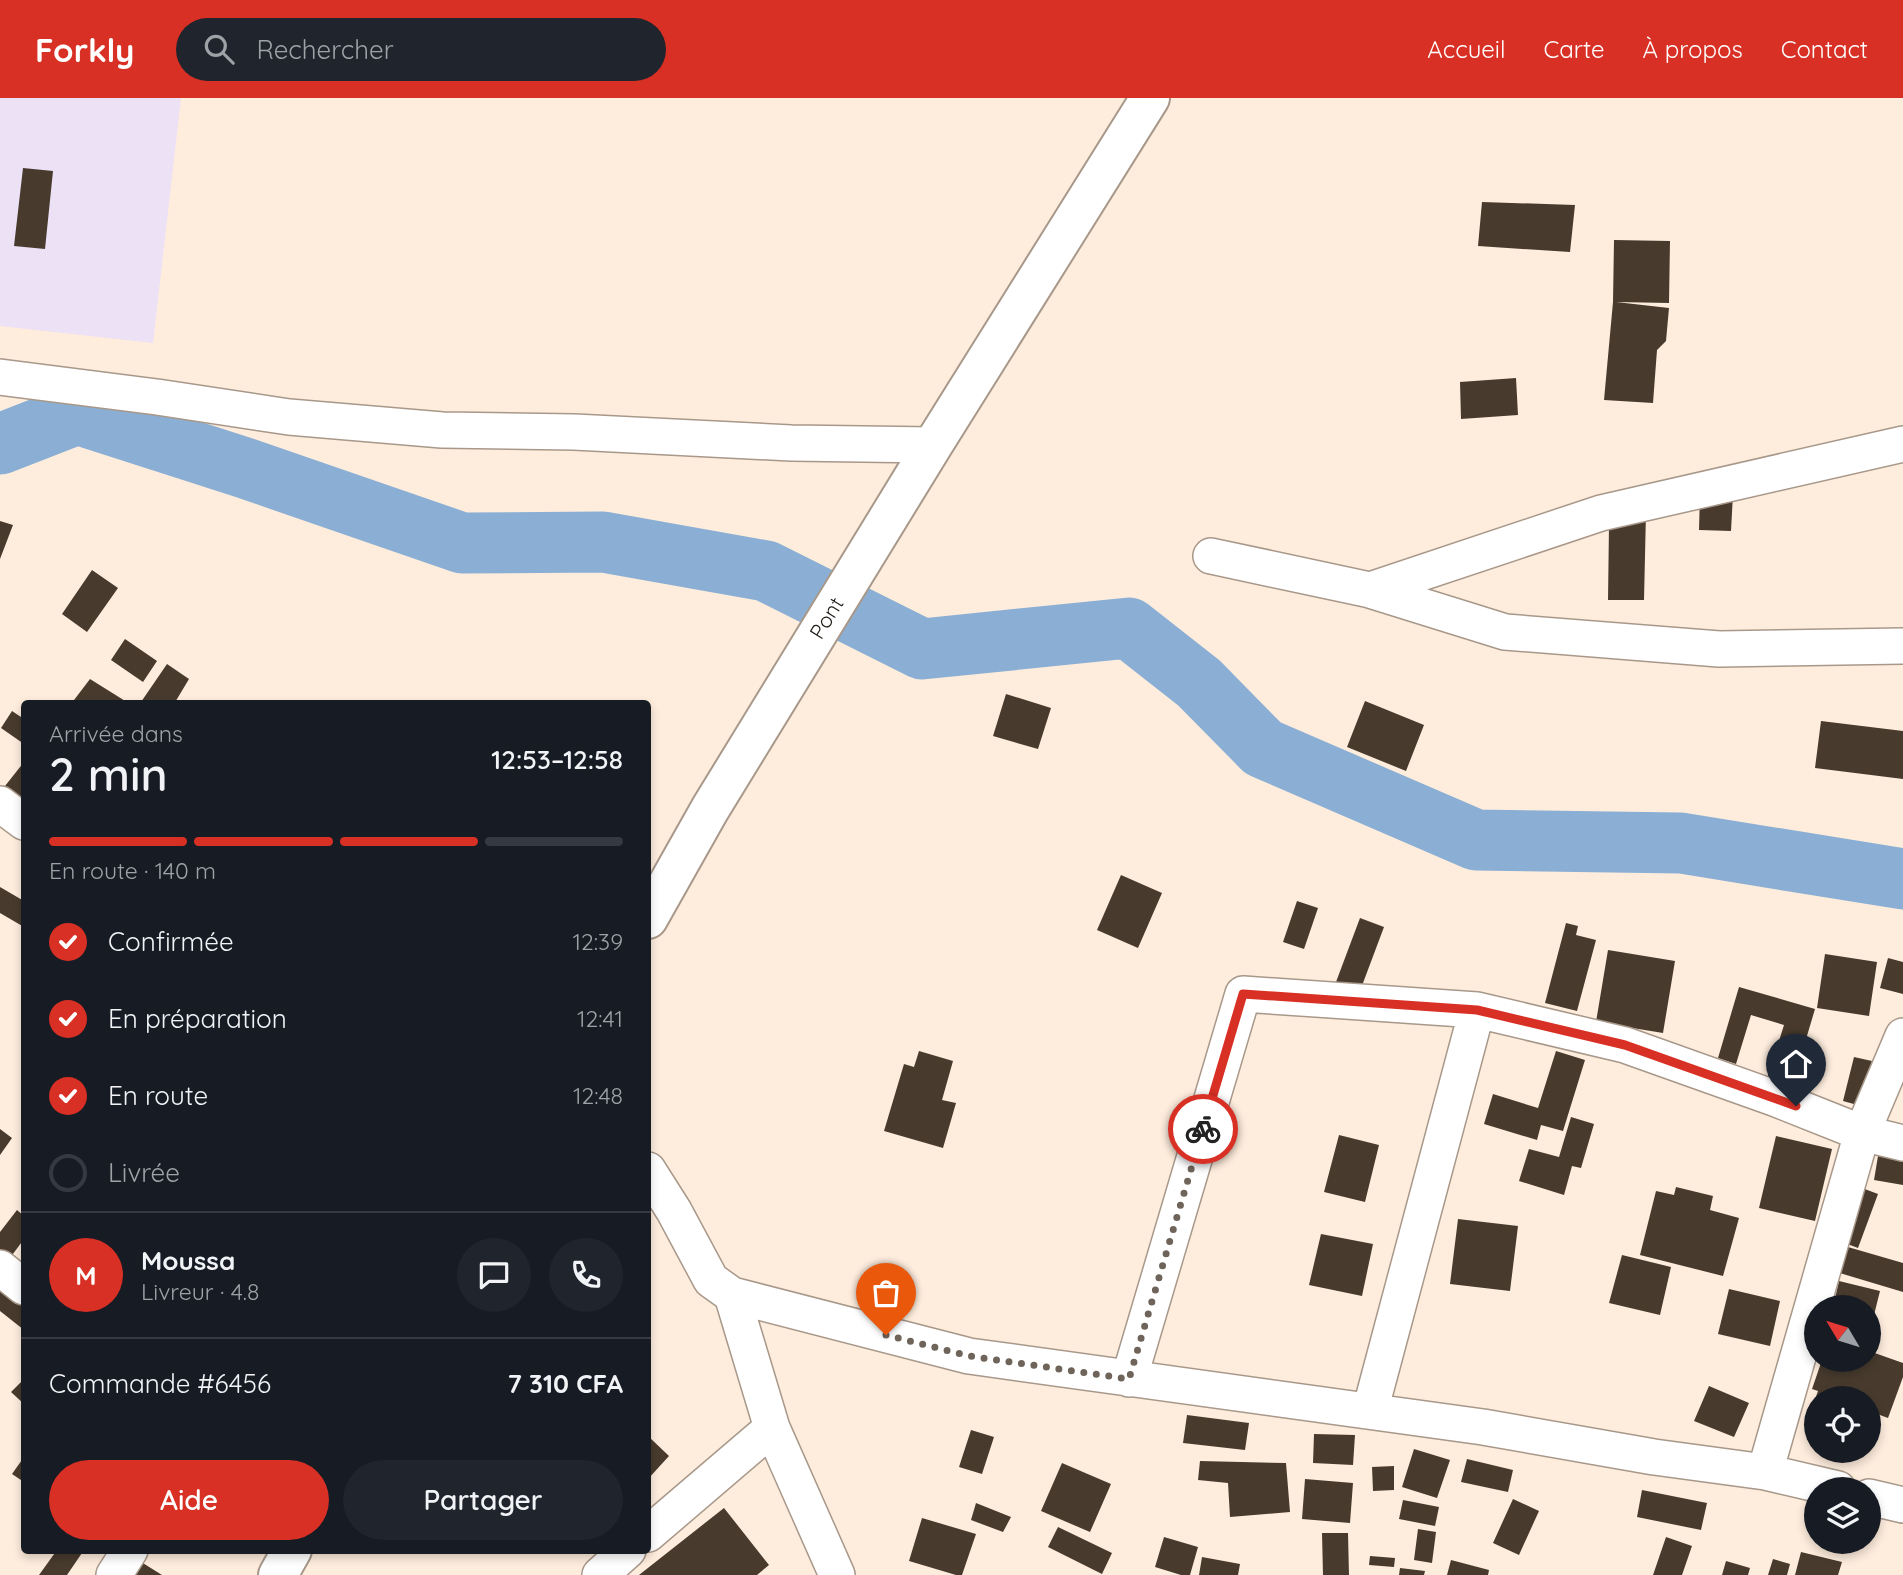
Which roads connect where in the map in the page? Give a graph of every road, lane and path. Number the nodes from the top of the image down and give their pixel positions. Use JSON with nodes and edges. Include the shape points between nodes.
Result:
{"nodes":[{"id":1,"x":1150,"y":98,"type":"edge"},
{"id":2,"x":0,"y":377,"type":"edge"},
{"id":3,"x":1903,"y":444,"type":"edge"},
{"id":4,"x":933,"y":445,"type":"junction"},
{"id":5,"x":1211,"y":556,"type":"dead end"},
{"id":6,"x":1370,"y":590,"type":"junction"},
{"id":7,"x":1903,"y":646,"type":"edge"},
{"id":8,"x":0,"y":804,"type":"edge"},
{"id":9,"x":21,"y":820,"type":"edge"},
{"id":10,"x":651,"y":914,"type":"edge"},
{"id":11,"x":1477,"y":1010,"type":"junction"},
{"id":12,"x":1903,"y":1036,"type":"edge"},
{"id":13,"x":1862,"y":1133,"type":"junction"},
{"id":14,"x":1903,"y":1143,"type":"edge"},
{"id":15,"x":651,"y":1175,"type":"edge"},
{"id":16,"x":0,"y":1268,"type":"edge"},
{"id":17,"x":21,"y":1285,"type":"edge"},
{"id":18,"x":732,"y":1295,"type":"junction"},
{"id":19,"x":1129,"y":1379,"type":"junction"},
{"id":20,"x":1370,"y":1411,"type":"junction"},
{"id":21,"x":772,"y":1427,"type":"junction"},
{"id":22,"x":1765,"y":1472,"type":"junction"},
{"id":23,"x":1804,"y":1481,"type":"edge"},
{"id":24,"x":1881,"y":1500,"type":"edge"},
{"id":25,"x":1903,"y":1505,"type":"edge"},
{"id":26,"x":651,"y":1531,"type":"edge"},
{"id":27,"x":127,"y":1554,"type":"edge"},
{"id":28,"x":290,"y":1554,"type":"edge"},
{"id":29,"x":624,"y":1554,"type":"edge"},
{"id":30,"x":114,"y":1575,"type":"edge"},
{"id":31,"x":278,"y":1575,"type":"edge"},
{"id":32,"x":600,"y":1575,"type":"edge"},
{"id":33,"x":837,"y":1575,"type":"edge"}],
"edges":[{"from":1,"to":4,"type":"main road","name":"Pont"},
{"from":2,"to":4,"type":"street","via":[[289,417],[442,430]]},
{"from":3,"to":6,"type":"street","via":[[1601,513]]},
{"from":4,"to":10,"type":"main road","name":"Pont"},
{"from":5,"to":6,"type":"street"},
{"from":6,"to":7,"type":"street","via":[[1505,632],[1719,649]]},
{"from":8,"to":9,"type":"street"},
{"from":11,"to":13,"type":"street","via":[[1625,1045]]},
{"from":11,"to":19,"type":"street","via":[[1243,994]]},
{"from":11,"to":20,"type":"street"},
{"from":12,"to":13,"type":"street"},
{"from":13,"to":14,"type":"street"},
{"from":13,"to":22,"type":"street"},
{"from":15,"to":18,"type":"street","via":[[711,1280]]},
{"from":16,"to":17,"type":"street"},
{"from":18,"to":19,"type":"street","via":[[969,1356]]},
{"from":18,"to":21,"type":"street"},
{"from":19,"to":20,"type":"street"},
{"from":20,"to":22,"type":"street"},
{"from":21,"to":26,"type":"street"},
{"from":21,"to":33,"type":"street"},
{"from":22,"to":23,"type":"street"},
{"from":24,"to":25,"type":"street"},
{"from":27,"to":30,"type":"street"},
{"from":28,"to":31,"type":"main road"},
{"from":29,"to":32,"type":"street"}]}
